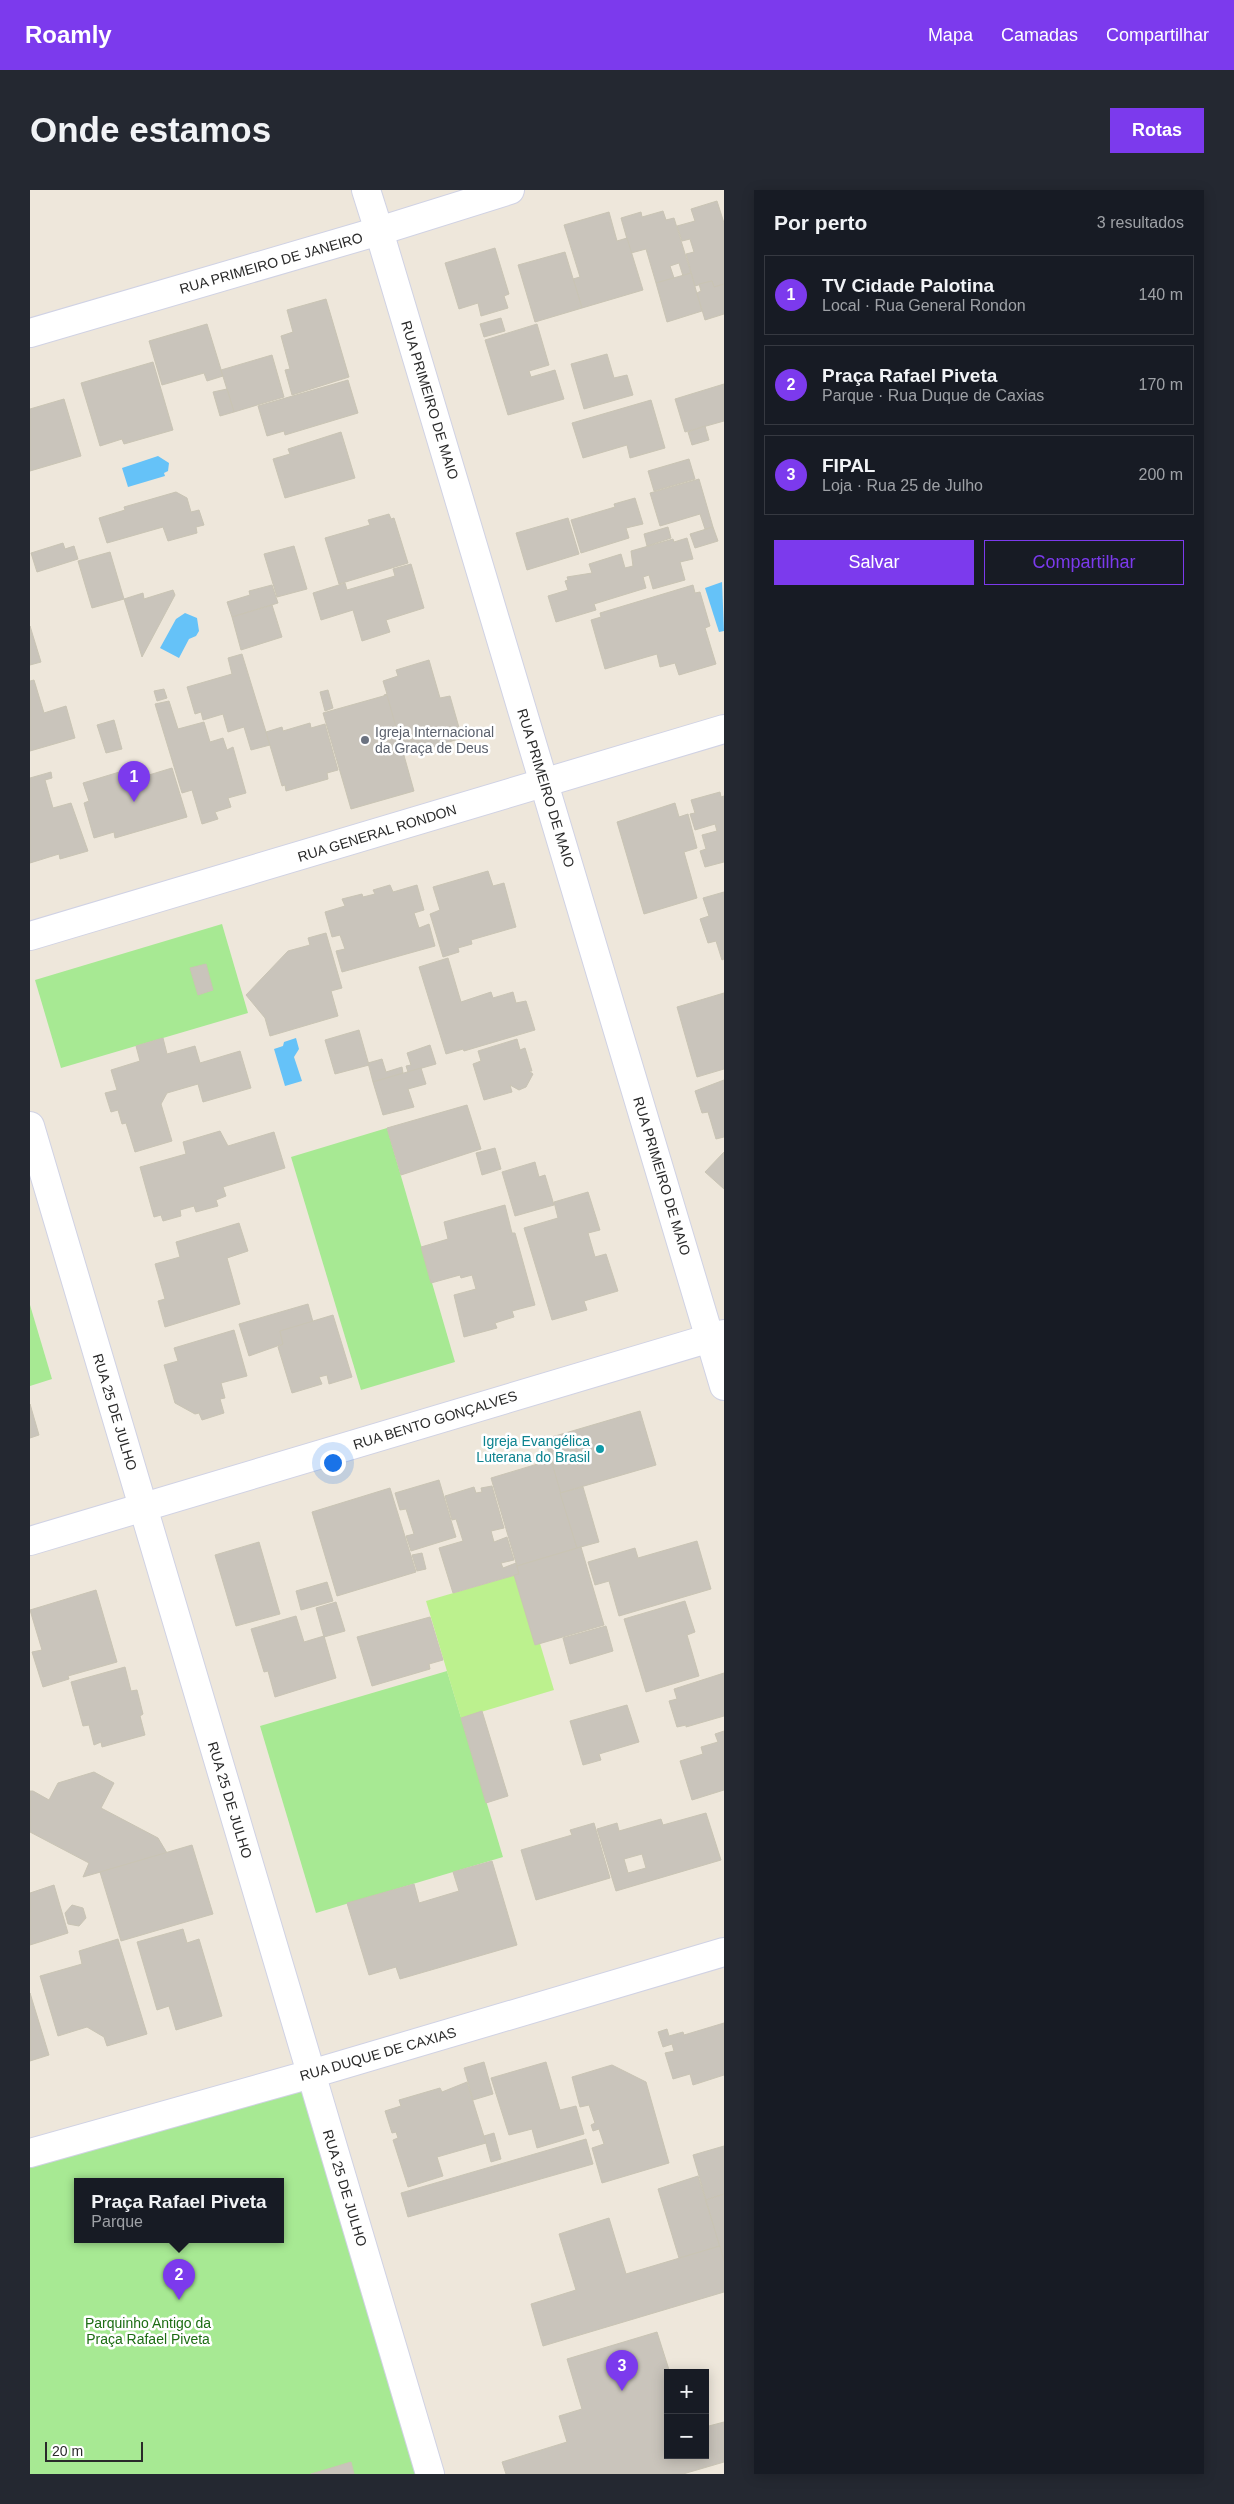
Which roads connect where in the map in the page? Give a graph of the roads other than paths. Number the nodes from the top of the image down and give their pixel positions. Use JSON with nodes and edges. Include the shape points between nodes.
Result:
{"nodes":[{"id":1,"x":366,"y":190,"type":"edge"},
{"id":2,"x":510,"y":190,"type":"edge"},
{"id":3,"x":379,"y":231,"type":"junction"},
{"id":4,"x":30,"y":333,"type":"edge"},
{"id":5,"x":724,"y":729,"type":"edge"},
{"id":6,"x":545,"y":782,"type":"junction"},
{"id":7,"x":30,"y":936,"type":"edge"},
{"id":8,"x":30,"y":1126,"type":"edge"},
{"id":9,"x":717,"y":1336,"type":"edge"},
{"id":10,"x":724,"y":1386,"type":"edge"},
{"id":11,"x":143,"y":1507,"type":"junction"},
{"id":12,"x":30,"y":1541,"type":"edge"},
{"id":13,"x":724,"y":1952,"type":"edge"},
{"id":14,"x":311,"y":2074,"type":"junction"},
{"id":15,"x":30,"y":2153,"type":"edge"},
{"id":16,"x":430,"y":2474,"type":"edge"}],
"edges":[{"from":1,"to":3,"type":"street","name":"RUA PRIMEIRO DE MAIO"},
{"from":2,"to":3,"type":"street","name":"RUA PRIMEIRO DE JANEIRO"},
{"from":3,"to":4,"type":"street","name":"RUA PRIMEIRO DE JANEIRO"},
{"from":3,"to":6,"type":"street","name":"RUA PRIMEIRO DE MAIO"},
{"from":5,"to":6,"type":"street","name":"RUA GENERAL RONDON"},
{"from":6,"to":7,"type":"street","name":"RUA GENERAL RONDON"},
{"from":6,"to":9,"type":"street","name":"RUA PRIMEIRO DE MAIO"},
{"from":8,"to":11,"type":"street","name":"RUA 25 DE JULHO"},
{"from":9,"to":10,"type":"street","name":"RUA PRIMEIRO DE MAIO"},
{"from":9,"to":11,"type":"street","name":"RUA BENTO GONÇALVES"},
{"from":11,"to":12,"type":"street","name":"RUA BENTO GONÇALVES"},
{"from":11,"to":14,"type":"street","name":"RUA 25 DE JULHO"},
{"from":13,"to":14,"type":"street","name":"RUA DUQUE DE CAXIAS"},
{"from":14,"to":15,"type":"street","name":"RUA DUQUE DE CAXIAS"},
{"from":14,"to":16,"type":"street","name":"RUA 25 DE JULHO"}]}
